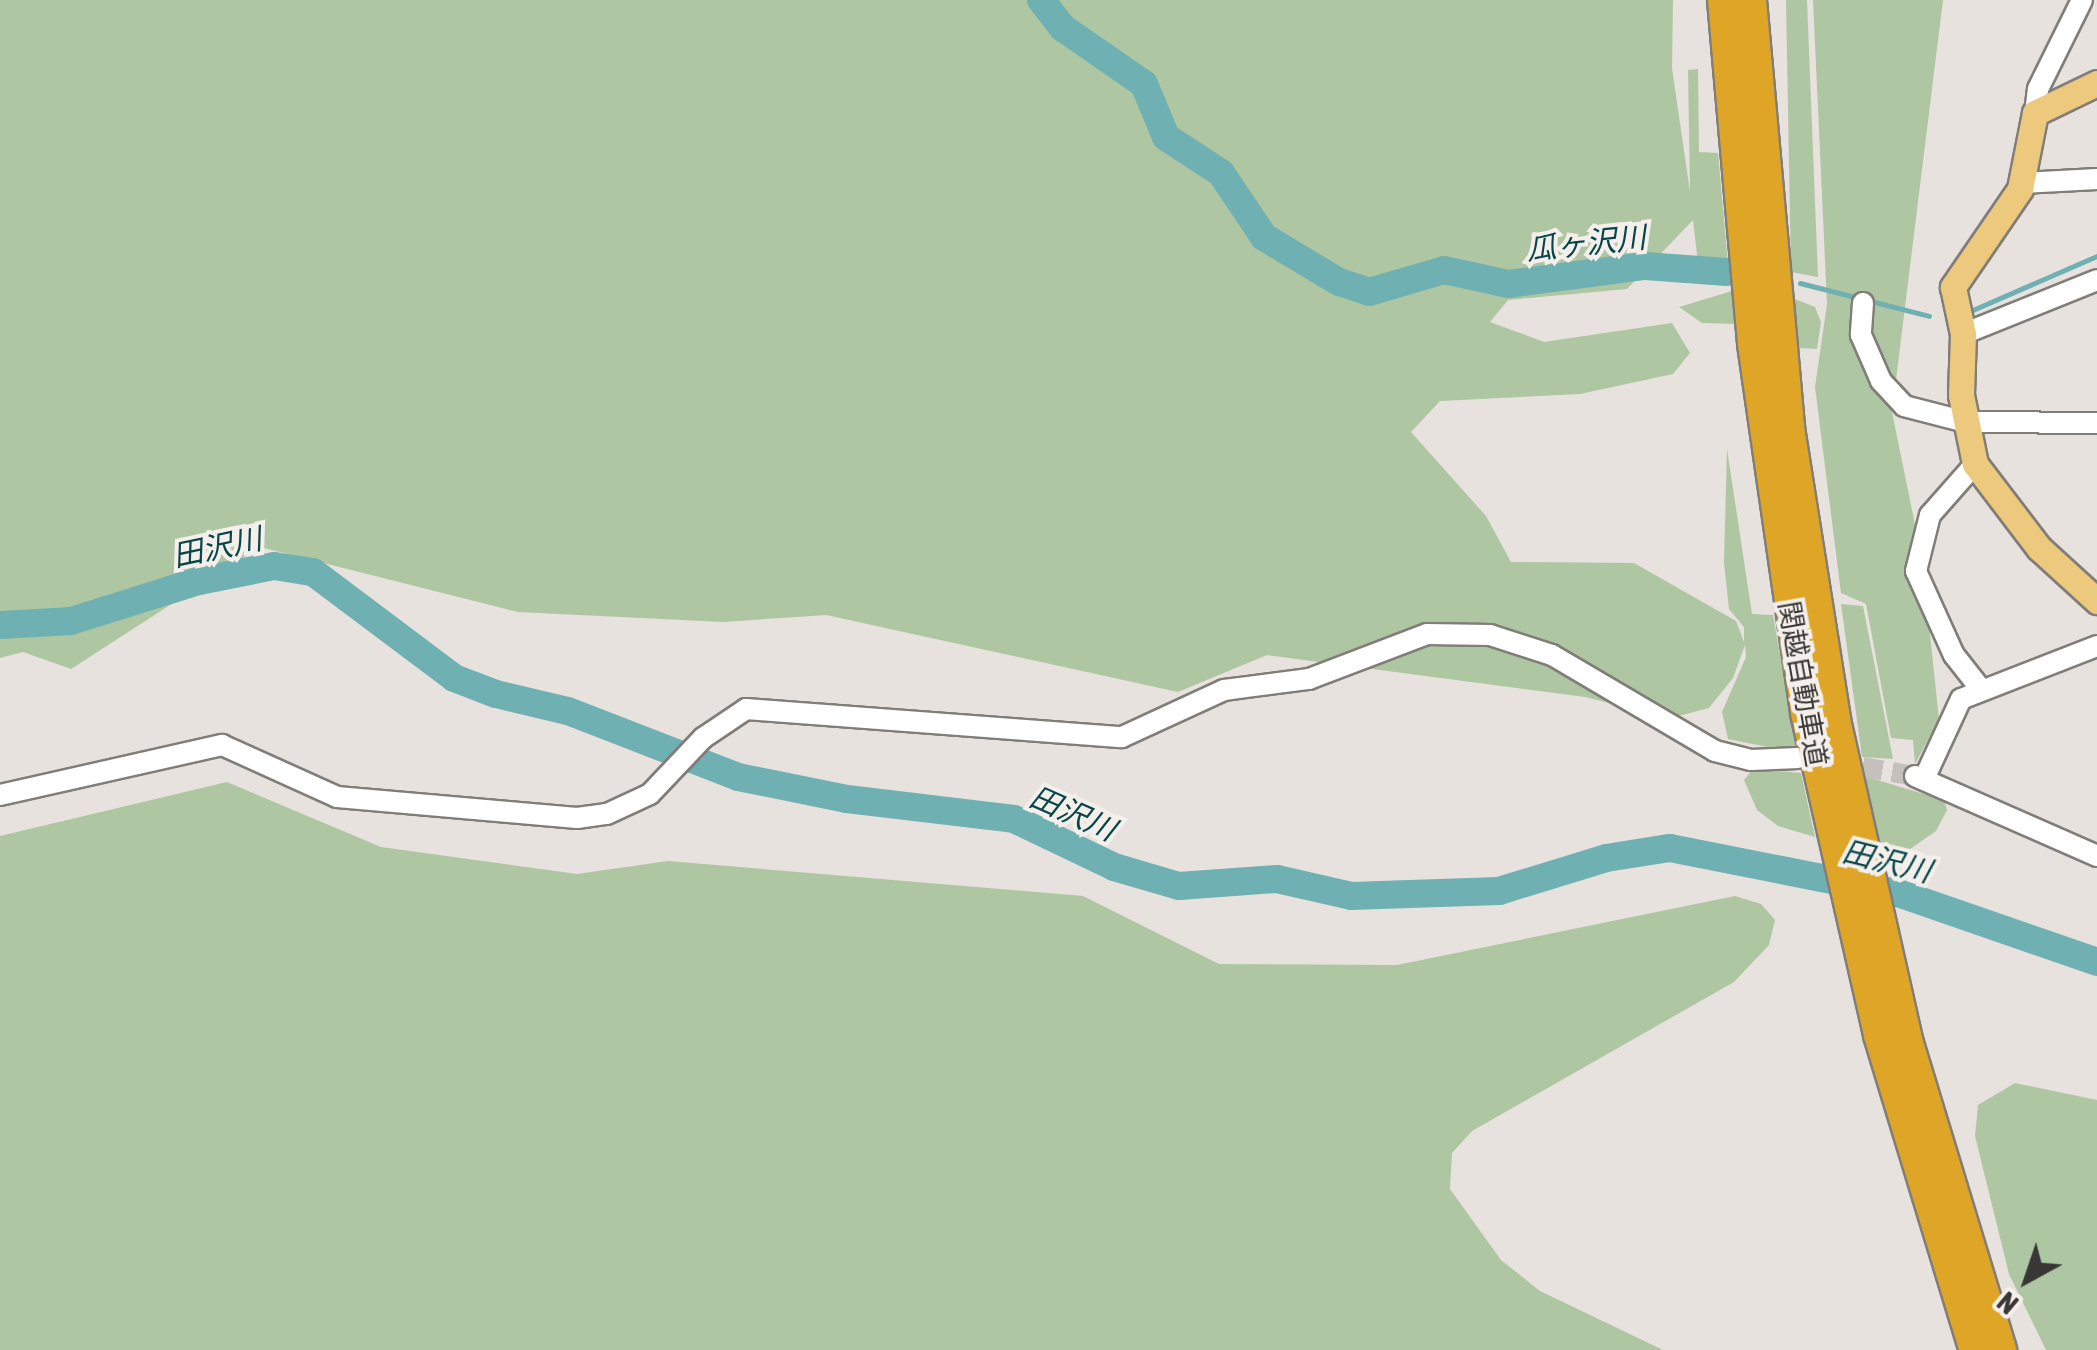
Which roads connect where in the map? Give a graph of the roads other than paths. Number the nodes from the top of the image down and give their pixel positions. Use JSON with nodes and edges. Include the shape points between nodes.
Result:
{"nodes":[{"id":1,"x":1723,"y":0,"type":"edge"},
{"id":2,"x":1750,"y":0,"type":"edge"},
{"id":3,"x":2082,"y":0,"type":"edge"},
{"id":4,"x":2097,"y":83,"type":"edge"},
{"id":5,"x":2034,"y":113,"type":"junction"},
{"id":6,"x":2097,"y":179,"type":"edge"},
{"id":7,"x":2022,"y":183,"type":"junction"},
{"id":8,"x":2097,"y":280,"type":"edge"},
{"id":9,"x":1863,"y":303,"type":"dead end"},
{"id":10,"x":1962,"y":334,"type":"junction"},
{"id":11,"x":1966,"y":422,"type":"junction"},
{"id":12,"x":2097,"y":422,"type":"edge"},
{"id":13,"x":1975,"y":464,"type":"junction"},
{"id":14,"x":2097,"y":601,"type":"edge"},
{"id":15,"x":2097,"y":646,"type":"edge"},
{"id":16,"x":1980,"y":688,"type":"junction"},
{"id":17,"x":1798,"y":758,"type":"dead end"},
{"id":18,"x":0,"y":795,"type":"edge"},
{"id":19,"x":1848,"y":855,"type":"junction"},
{"id":20,"x":2097,"y":856,"type":"edge"},
{"id":21,"x":1873,"y":956,"type":"junction"},
{"id":22,"x":1940,"y":1246,"type":"junction"},
{"id":23,"x":1958,"y":1350,"type":"edge"},
{"id":24,"x":1976,"y":1350,"type":"edge"},
{"id":25,"x":2001,"y":1350,"type":"edge"}],
"edges":[{"from":1,"to":19,"type":"highway","name":"関越自動車道","via":[[1764,433]]},
{"from":2,"to":19,"type":"highway","name":"関越自動車道","via":[[1802,522]]},
{"from":3,"to":5,"type":"street","via":[[2038,89]]},
{"from":4,"to":5,"type":"main road"},
{"from":5,"to":7,"type":"main road"},
{"from":6,"to":7,"type":"street"},
{"from":7,"to":10,"type":"main road","via":[[1953,287]]},
{"from":8,"to":10,"type":"street"},
{"from":9,"to":11,"type":"street","via":[[1861,336],[1881,381],[1904,406]]},
{"from":10,"to":11,"type":"main road"},
{"from":11,"to":12,"type":"street"},
{"from":11,"to":13,"type":"main road"},
{"from":13,"to":14,"type":"main road","via":[[2039,548]]},
{"from":13,"to":16,"type":"street","via":[[1930,515],[1916,571],[1954,654]]},
{"from":15,"to":16,"type":"street"},
{"from":16,"to":20,"type":"street","via":[[1961,700],[1920,778]]},
{"from":17,"to":18,"type":"street","via":[[1751,760],[1716,751],[1552,655],[1490,635],[1427,634],[1309,678],[1224,690],[1122,737],[746,709],[703,738],[650,794],[607,814],[577,818],[337,797],[222,745]]},
{"from":19,"to":21,"type":"highway","name":"関越自動車道"},
{"from":21,"to":22,"type":"highway","name":"関越自動車道"},
{"from":21,"to":25,"type":"highway","name":"関越自動車道"},
{"from":22,"to":23,"type":"highway","via":[[1940,1289]]},
{"from":22,"to":24,"type":"highway","name":"関越自動車道"}]}
